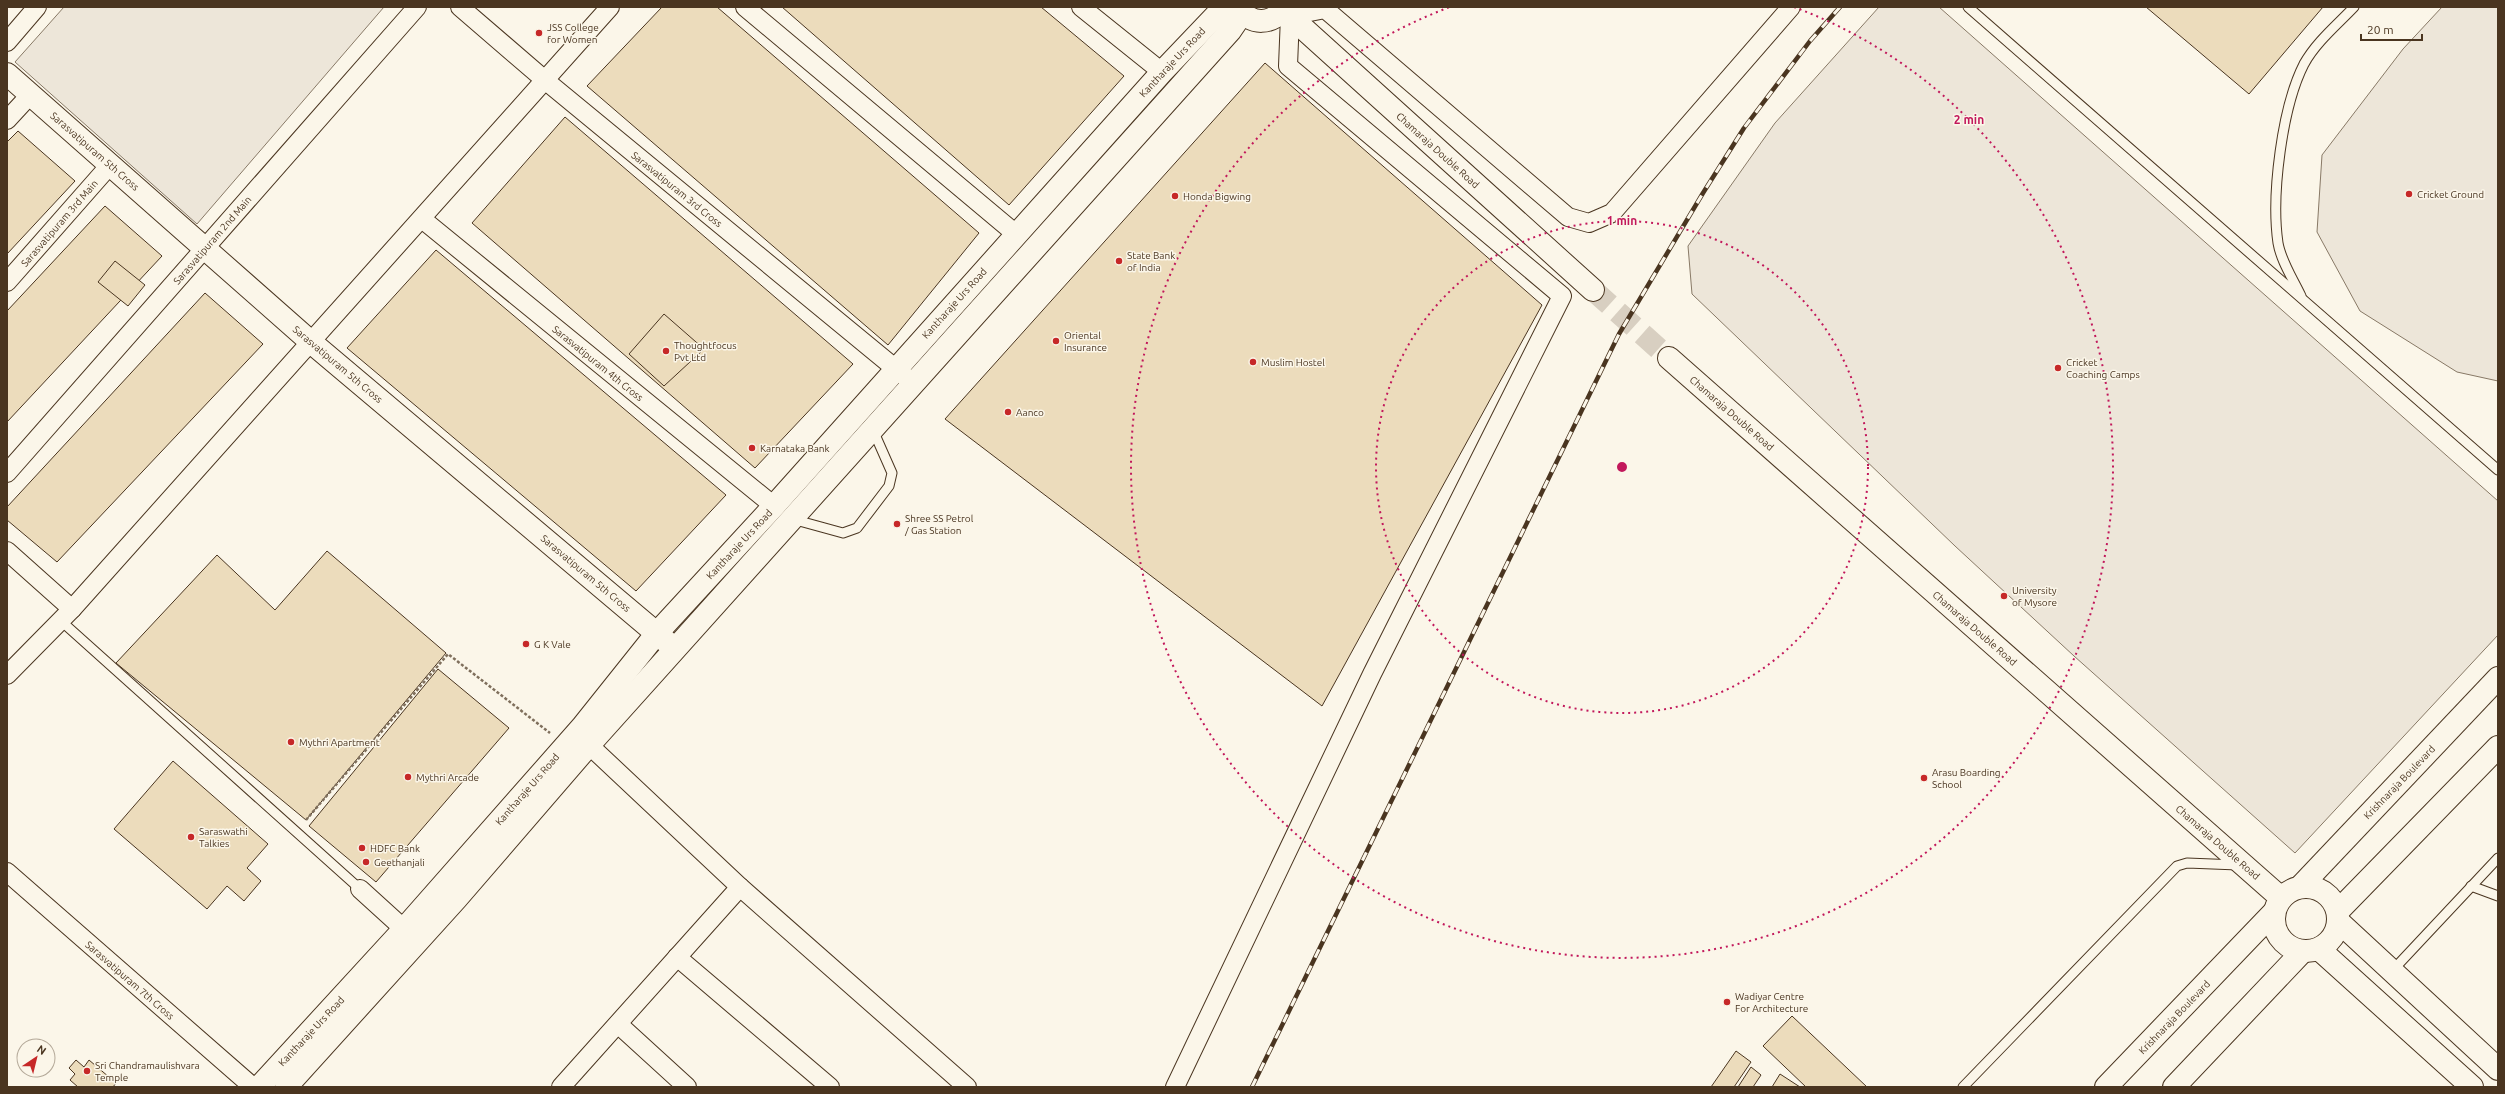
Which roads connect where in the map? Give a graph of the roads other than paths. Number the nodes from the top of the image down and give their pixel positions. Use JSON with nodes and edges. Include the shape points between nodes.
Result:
{"nodes":[{"id":1,"x":37,"y":7,"type":"edge"},
{"id":2,"x":417,"y":7,"type":"edge"},
{"id":3,"x":460,"y":7,"type":"edge"},
{"id":4,"x":610,"y":7,"type":"edge"},
{"id":5,"x":746,"y":7,"type":"edge"},
{"id":6,"x":1081,"y":7,"type":"edge"},
{"id":7,"x":1791,"y":7,"type":"edge"},
{"id":8,"x":1968,"y":7,"type":"edge"},
{"id":9,"x":2354,"y":7,"type":"edge"},
{"id":10,"x":1236,"y":9,"type":"edge"},
{"id":11,"x":1286,"y":11,"type":"edge"},
{"id":12,"x":7,"y":42,"type":"edge"},
{"id":13,"x":1162,"y":72,"type":"junction"},
{"id":14,"x":7,"y":74,"type":"edge"},
{"id":15,"x":546,"y":81,"type":"junction"},
{"id":16,"x":31,"y":94,"type":"junction"},
{"id":17,"x":7,"y":120,"type":"edge"},
{"id":18,"x":110,"y":165,"type":"junction"},
{"id":19,"x":422,"y":219,"type":"junction"},
{"id":20,"x":1016,"y":234,"type":"junction"},
{"id":21,"x":205,"y":248,"type":"junction"},
{"id":22,"x":7,"y":282,"type":"edge"},
{"id":23,"x":1593,"y":290,"type":"tunnel mouth"},
{"id":24,"x":2302,"y":299,"type":"junction"},
{"id":25,"x":312,"y":343,"type":"junction"},
{"id":26,"x":1669,"y":358,"type":"tunnel mouth"},
{"id":27,"x":896,"y":368,"type":"junction"},
{"id":28,"x":913,"y":383,"type":"junction"},
{"id":29,"x":872,"y":429,"type":"junction"},
{"id":30,"x":2498,"y":470,"type":"edge"},
{"id":31,"x":7,"y":473,"type":"edge"},
{"id":32,"x":774,"y":506,"type":"junction"},
{"id":33,"x":792,"y":519,"type":"junction"},
{"id":34,"x":7,"y":551,"type":"edge"},
{"id":35,"x":66,"y":615,"type":"junction"},
{"id":36,"x":657,"y":633,"type":"junction"},
{"id":37,"x":675,"y":649,"type":"junction"},
{"id":38,"x":7,"y":675,"type":"edge"},
{"id":39,"x":2498,"y":678,"type":"edge"},
{"id":40,"x":589,"y":745,"type":"junction"},
{"id":41,"x":2498,"y":747,"type":"edge"},
{"id":42,"x":2498,"y":858,"type":"edge"},
{"id":43,"x":2245,"y":866,"type":"junction"},
{"id":44,"x":7,"y":872,"type":"edge"},
{"id":45,"x":2300,"y":886,"type":"junction"},
{"id":46,"x":2471,"y":886,"type":"junction"},
{"id":47,"x":360,"y":888,"type":"joint"},
{"id":48,"x":740,"y":888,"type":"junction"},
{"id":49,"x":2498,"y":896,"type":"edge"},
{"id":50,"x":2278,"y":905,"type":"junction"},
{"id":51,"x":2339,"y":917,"type":"junction"},
{"id":52,"x":404,"y":929,"type":"junction"},
{"id":53,"x":2311,"y":950,"type":"junction"},
{"id":54,"x":678,"y":957,"type":"junction"},
{"id":55,"x":2390,"y":972,"type":"junction"},
{"id":56,"x":618,"y":1024,"type":"junction"},
{"id":57,"x":2498,"y":1069,"type":"edge"},
{"id":58,"x":253,"y":1087,"type":"edge"},
{"id":59,"x":259,"y":1087,"type":"edge"},
{"id":60,"x":286,"y":1087,"type":"edge"},
{"id":61,"x":561,"y":1087,"type":"edge"},
{"id":62,"x":687,"y":1087,"type":"edge"},
{"id":63,"x":830,"y":1087,"type":"edge"},
{"id":64,"x":967,"y":1087,"type":"edge"},
{"id":65,"x":1175,"y":1087,"type":"edge"},
{"id":66,"x":1963,"y":1087,"type":"edge"},
{"id":67,"x":2106,"y":1087,"type":"edge"},
{"id":68,"x":2174,"y":1087,"type":"edge"},
{"id":69,"x":2472,"y":1087,"type":"edge"}],
"edges":[{"from":1,"to":12,"type":"street"},
{"from":2,"to":21,"type":"street","name":"Sarasvatipuram 2nd Main"},
{"from":3,"to":15,"type":"street","name":"Sarasvatipuram 3rd Cross"},
{"from":4,"to":15,"type":"street"},
{"from":5,"to":20,"type":"street"},
{"from":6,"to":13,"type":"street"},
{"from":7,"to":11,"type":"street","via":[[1612,213],[1589,223],[1568,217],[1325,9]]},
{"from":8,"to":24,"type":"lane"},
{"from":9,"to":24,"type":"lane","via":[[2322,40],[2305,63],[2295,86],[2281,151],[2276,205],[2279,244]]},
{"from":10,"to":11,"type":"street","via":[[1255,20],[1263,21],[1271,20]]},
{"from":10,"to":13,"type":"street","name":"Kantharaje Urs Road"},
{"from":10,"to":28,"type":"street","name":"Kantharaje Urs Road","via":[[1230,31]]},
{"from":11,"to":23,"type":"street","name":"Chamaraja Double Road"},
{"from":11,"to":65,"type":"street","via":[[1288,66],[1562,296],[1372,674]]},
{"from":13,"to":20,"type":"street","name":"Kantharaje Urs Road"},
{"from":14,"to":16,"type":"street","name":"Sarasvatipuram 5th Cross"},
{"from":15,"to":19,"type":"street"},
{"from":15,"to":27,"type":"street","name":"Sarasvatipuram 3rd Cross"},
{"from":16,"to":17,"type":"street"},
{"from":16,"to":18,"type":"street","name":"Sarasvatipuram 5th Cross"},
{"from":18,"to":21,"type":"street","name":"Sarasvatipuram 5th Cross"},
{"from":18,"to":22,"type":"street","name":"Sarasvatipuram 3rd Main"},
{"from":19,"to":25,"type":"street"},
{"from":19,"to":32,"type":"street","name":"Sarasvatipuram 4th Cross"},
{"from":20,"to":27,"type":"street","name":"Kantharaje Urs Road"},
{"from":21,"to":25,"type":"street","name":"Sarasvatipuram 5th Cross"},
{"from":21,"to":31,"type":"street","name":"Sarasvatipuram 2nd Main"},
{"from":24,"to":30,"type":"lane"},
{"from":25,"to":35,"type":"street"},
{"from":25,"to":36,"type":"street","name":"Sarasvatipuram 5th Cross"},
{"from":26,"to":43,"type":"street","name":"Chamaraja Double Road"},
{"from":27,"to":28,"type":"street","name":"Sarasvatipuram 3rd Cross"},
{"from":27,"to":32,"type":"street","name":"Kantharaje Urs Road"},
{"from":28,"to":29,"type":"street","name":"Kantharaje Urs Road"},
{"from":29,"to":33,"type":"street","name":"Kantharaje Urs Road"},
{"from":29,"to":33,"type":"lane","via":[[892,473],[890,486],[857,528],[843,533]]},
{"from":32,"to":36,"type":"street","name":"Kantharaje Urs Road"},
{"from":33,"to":37,"type":"street","name":"Kantharaje Urs Road"},
{"from":34,"to":35,"type":"street"},
{"from":35,"to":38,"type":"street"},
{"from":35,"to":47,"type":"lane"},
{"from":36,"to":37,"type":"street","name":"Sarasvatipuram 5th Cross"},
{"from":36,"to":52,"type":"street","name":"Kantharaje Urs Road","via":[[566,745]]},
{"from":37,"to":40,"type":"street","name":"Kantharaje Urs Road"},
{"from":39,"to":45,"type":"street","name":"Krishnaraja Boulevard"},
{"from":40,"to":48,"type":"street"},
{"from":40,"to":60,"type":"street","name":"Kantharaje Urs Road"},
{"from":41,"to":51,"type":"street"},
{"from":42,"to":46,"type":"lane"},
{"from":43,"to":50,"type":"street","name":"Chamaraja Double Road"},
{"from":43,"to":66,"type":"lane","via":[[2187,863],[2177,866]]},
{"from":44,"to":58,"type":"street","name":"Sarasvatipuram 7th Cross"},
{"from":45,"to":50,"type":"street","via":[[2290,890]]},
{"from":45,"to":51,"type":"street","via":[[2320,889],[2328,894]]},
{"from":46,"to":49,"type":"lane"},
{"from":46,"to":55,"type":"lane"},
{"from":47,"to":52,"type":"street"},
{"from":48,"to":54,"type":"street"},
{"from":48,"to":64,"type":"street"},
{"from":50,"to":53,"type":"street","via":[[2277,933],[2292,948]]},
{"from":50,"to":67,"type":"street","name":"Krishnaraja Boulevard"},
{"from":51,"to":53,"type":"street","via":[[2332,938]]},
{"from":51,"to":55,"type":"street"},
{"from":52,"to":59,"type":"street","name":"Kantharaje Urs Road"},
{"from":53,"to":68,"type":"street"},
{"from":53,"to":69,"type":"street"},
{"from":54,"to":56,"type":"street"},
{"from":54,"to":63,"type":"street"},
{"from":55,"to":57,"type":"street"},
{"from":56,"to":61,"type":"street"},
{"from":56,"to":62,"type":"street"}]}
